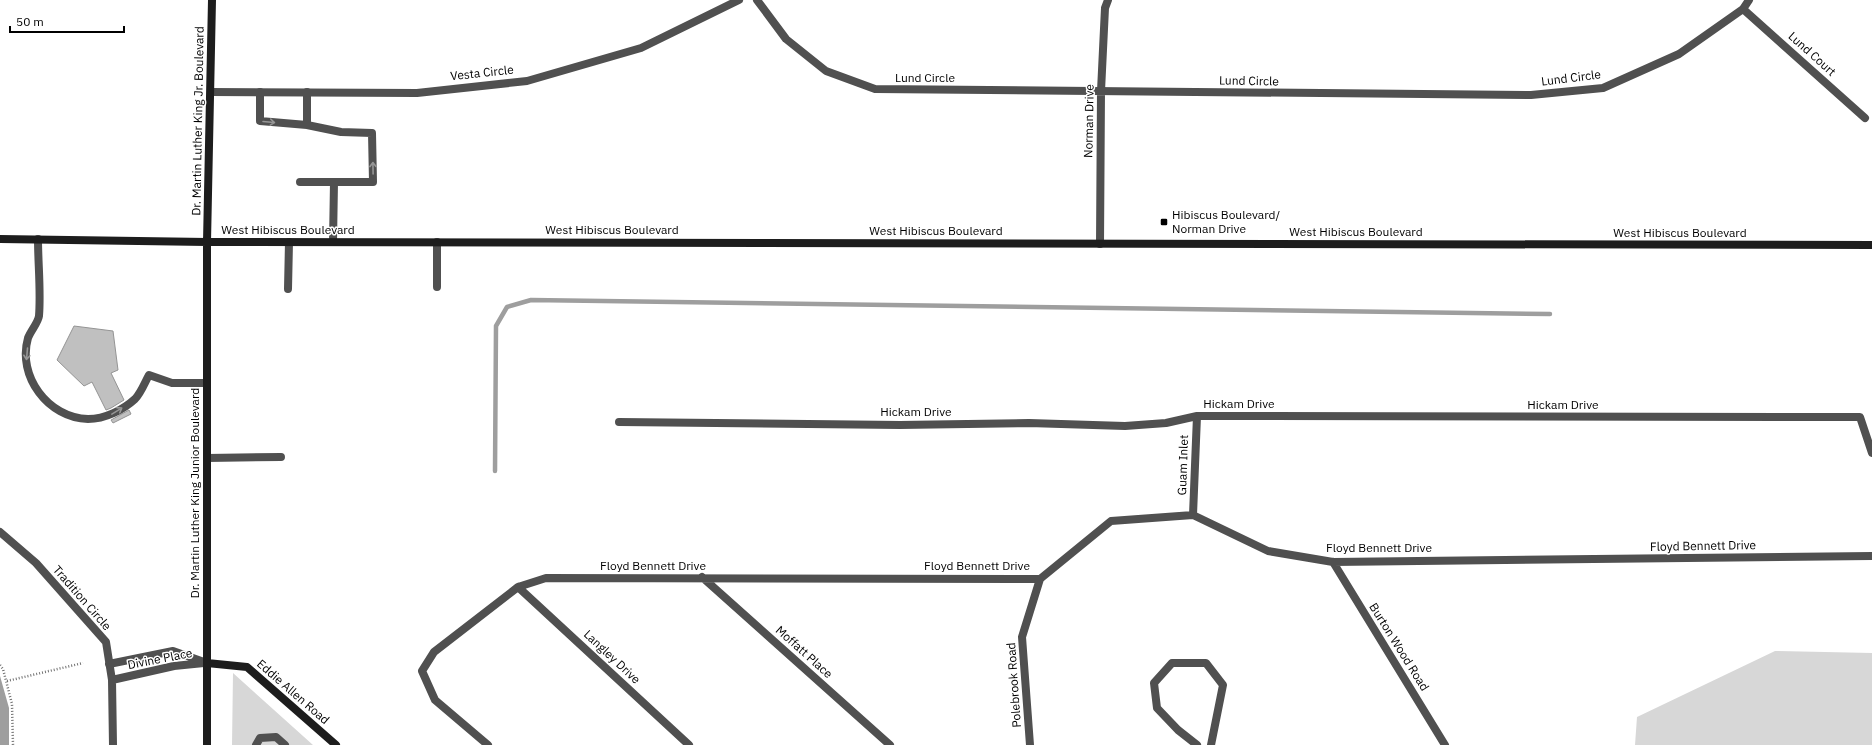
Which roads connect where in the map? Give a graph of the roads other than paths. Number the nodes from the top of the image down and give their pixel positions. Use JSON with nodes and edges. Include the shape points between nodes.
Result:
{"nodes":[{"id":1,"x":212,"y":0,"type":"edge"},
{"id":2,"x":739,"y":0,"type":"edge"},
{"id":3,"x":757,"y":0,"type":"edge"},
{"id":4,"x":1108,"y":0,"type":"edge"},
{"id":5,"x":1749,"y":0,"type":"edge"},
{"id":6,"x":1743,"y":8,"type":"junction"},
{"id":7,"x":1101,"y":91,"type":"junction"},
{"id":8,"x":211,"y":92,"type":"junction"},
{"id":9,"x":260,"y":92,"type":"junction"},
{"id":10,"x":307,"y":92,"type":"junction"},
{"id":11,"x":1864,"y":118,"type":"dead end"},
{"id":12,"x":307,"y":125,"type":"junction"},
{"id":13,"x":300,"y":182,"type":"dead end"},
{"id":14,"x":334,"y":182,"type":"junction"},
{"id":15,"x":0,"y":239,"type":"edge"},
{"id":16,"x":38,"y":239,"type":"junction"},
{"id":17,"x":207,"y":242,"type":"junction"},
{"id":18,"x":289,"y":242,"type":"junction"},
{"id":19,"x":333,"y":242,"type":"junction"},
{"id":20,"x":437,"y":242,"type":"junction"},
{"id":21,"x":1100,"y":244,"type":"junction"},
{"id":22,"x":1872,"y":245,"type":"edge"},
{"id":23,"x":437,"y":287,"type":"dead end"},
{"id":24,"x":288,"y":289,"type":"dead end"},
{"id":25,"x":207,"y":383,"type":"junction"},
{"id":26,"x":1197,"y":416,"type":"junction"},
{"id":27,"x":618,"y":422,"type":"dead end"},
{"id":28,"x":1872,"y":453,"type":"edge"},
{"id":29,"x":281,"y":457,"type":"dead end"},
{"id":30,"x":207,"y":458,"type":"junction"},
{"id":31,"x":1193,"y":515,"type":"junction"},
{"id":32,"x":0,"y":532,"type":"edge"},
{"id":33,"x":1872,"y":556,"type":"edge"},
{"id":34,"x":1332,"y":562,"type":"junction"},
{"id":35,"x":702,"y":577,"type":"junction"},
{"id":36,"x":1040,"y":578,"type":"junction"},
{"id":37,"x":518,"y":587,"type":"junction"},
{"id":38,"x":207,"y":663,"type":"junction"},
{"id":39,"x":109,"y":664,"type":"junction"},
{"id":40,"x":112,"y":680,"type":"junction"},
{"id":41,"x":113,"y":745,"type":"edge"},
{"id":42,"x":207,"y":745,"type":"edge"},
{"id":43,"x":256,"y":745,"type":"edge"},
{"id":44,"x":285,"y":745,"type":"edge"},
{"id":45,"x":336,"y":745,"type":"edge"},
{"id":46,"x":488,"y":745,"type":"edge"},
{"id":47,"x":689,"y":745,"type":"edge"},
{"id":48,"x":890,"y":745,"type":"edge"},
{"id":49,"x":1030,"y":745,"type":"edge"},
{"id":50,"x":1197,"y":745,"type":"edge"},
{"id":51,"x":1211,"y":745,"type":"edge"},
{"id":52,"x":1445,"y":745,"type":"edge"}],
"edges":[{"from":1,"to":8,"type":"street","name":"Dr. Martin Luther King Jr. Boulevard"},
{"from":2,"to":10,"type":"street","name":"Vesta Circle","via":[[640,48],[527,81],[416,93]]},
{"from":3,"to":7,"type":"street","name":"Lund Circle","via":[[786,39],[826,72],[875,89]]},
{"from":4,"to":7,"type":"street","name":"Norman Drive","via":[[1105,8]]},
{"from":5,"to":6,"type":"street","name":"Lund Circle"},
{"from":6,"to":7,"type":"street","name":"Lund Circle","via":[[1679,54],[1603,88],[1531,95]]},
{"from":6,"to":11,"type":"street","name":"Lund Court"},
{"from":7,"to":21,"type":"street","name":"Norman Drive"},
{"from":8,"to":9,"type":"street","name":"Vesta Circle"},
{"from":8,"to":17,"type":"street","name":"Dr. Martin Luther King Jr. Boulevard"},
{"from":9,"to":10,"type":"street","name":"Vesta Circle"},
{"from":9,"to":12,"type":"street","one_way":true,"via":[[260,121]]},
{"from":10,"to":12,"type":"street"},
{"from":14,"to":12,"type":"street","one_way":true,"via":[[373,182],[372,133],[341,132]]},
{"from":13,"to":14,"type":"street"},
{"from":14,"to":19,"type":"street"},
{"from":15,"to":16,"type":"street","name":"West Hibiscus Boulevard"},
{"from":16,"to":17,"type":"street","name":"West Hibiscus Boulevard"},
{"from":16,"to":25,"type":"street","one_way":true,"via":[[39,318],[28,337],[26,360],[31,381],[44,400],[62,413],[88,418],[114,414],[136,398],[149,375],[172,383]]},
{"from":17,"to":18,"type":"street","name":"West Hibiscus Boulevard"},
{"from":17,"to":25,"type":"street","name":"Dr. Martin Luther King Junior Boulevard"},
{"from":18,"to":19,"type":"street","name":"West Hibiscus Boulevard"},
{"from":18,"to":24,"type":"street"},
{"from":19,"to":20,"type":"street","name":"West Hibiscus Boulevard"},
{"from":20,"to":21,"type":"street","name":"West Hibiscus Boulevard"},
{"from":20,"to":23,"type":"street"},
{"from":21,"to":22,"type":"street","name":"West Hibiscus Boulevard"},
{"from":25,"to":30,"type":"street","name":"Dr. Martin Luther King Junior Boulevard"},
{"from":26,"to":27,"type":"street","name":"Hickam Drive","via":[[1166,423],[1124,426],[1029,423],[892,425]]},
{"from":26,"to":28,"type":"street","name":"Hickam Drive","via":[[1860,417]]},
{"from":26,"to":31,"type":"street","name":"Guam Inlet"},
{"from":29,"to":30,"type":"street"},
{"from":30,"to":38,"type":"street","name":"Dr. Martin Luther King Junior Boulevard"},
{"from":31,"to":34,"type":"street","name":"Floyd Bennett Drive","via":[[1268,551]]},
{"from":31,"to":36,"type":"street","name":"Floyd Bennett Drive","via":[[1111,521]]},
{"from":32,"to":39,"type":"street","name":"Tradition Circle","via":[[36,563],[106,642]]},
{"from":33,"to":34,"type":"street","name":"Floyd Bennett Drive"},
{"from":34,"to":52,"type":"street","name":"Burton Wood Road"},
{"from":35,"to":36,"type":"street","name":"Floyd Bennett Drive"},
{"from":35,"to":37,"type":"street","name":"Floyd Bennett Drive","via":[[546,578]]},
{"from":35,"to":48,"type":"street","name":"Moffatt Place"},
{"from":36,"to":49,"type":"street","name":"Polebrook Road","via":[[1022,637]]},
{"from":37,"to":46,"type":"street","name":"Floyd Bennett Drive","via":[[434,652],[422,671],[435,700]]},
{"from":37,"to":47,"type":"street","name":"Langley Drive"},
{"from":38,"to":39,"type":"street","name":"Divine Place","via":[[173,651]]},
{"from":38,"to":40,"type":"street","name":"Divine Place","via":[[174,666]]},
{"from":38,"to":42,"type":"street","name":"Dr. Martin Luther King Junior Boulevard"},
{"from":38,"to":45,"type":"street","name":"Eddie Allen Road","via":[[247,667]]},
{"from":39,"to":40,"type":"street","name":"Tradition Circle"},
{"from":40,"to":41,"type":"street","name":"Tradition Circle"},
{"from":43,"to":44,"type":"street","via":[[260,738],[276,737]]},
{"from":50,"to":51,"type":"street","via":[[1157,708],[1154,683],[1172,663],[1206,663],[1223,685]]}]}
